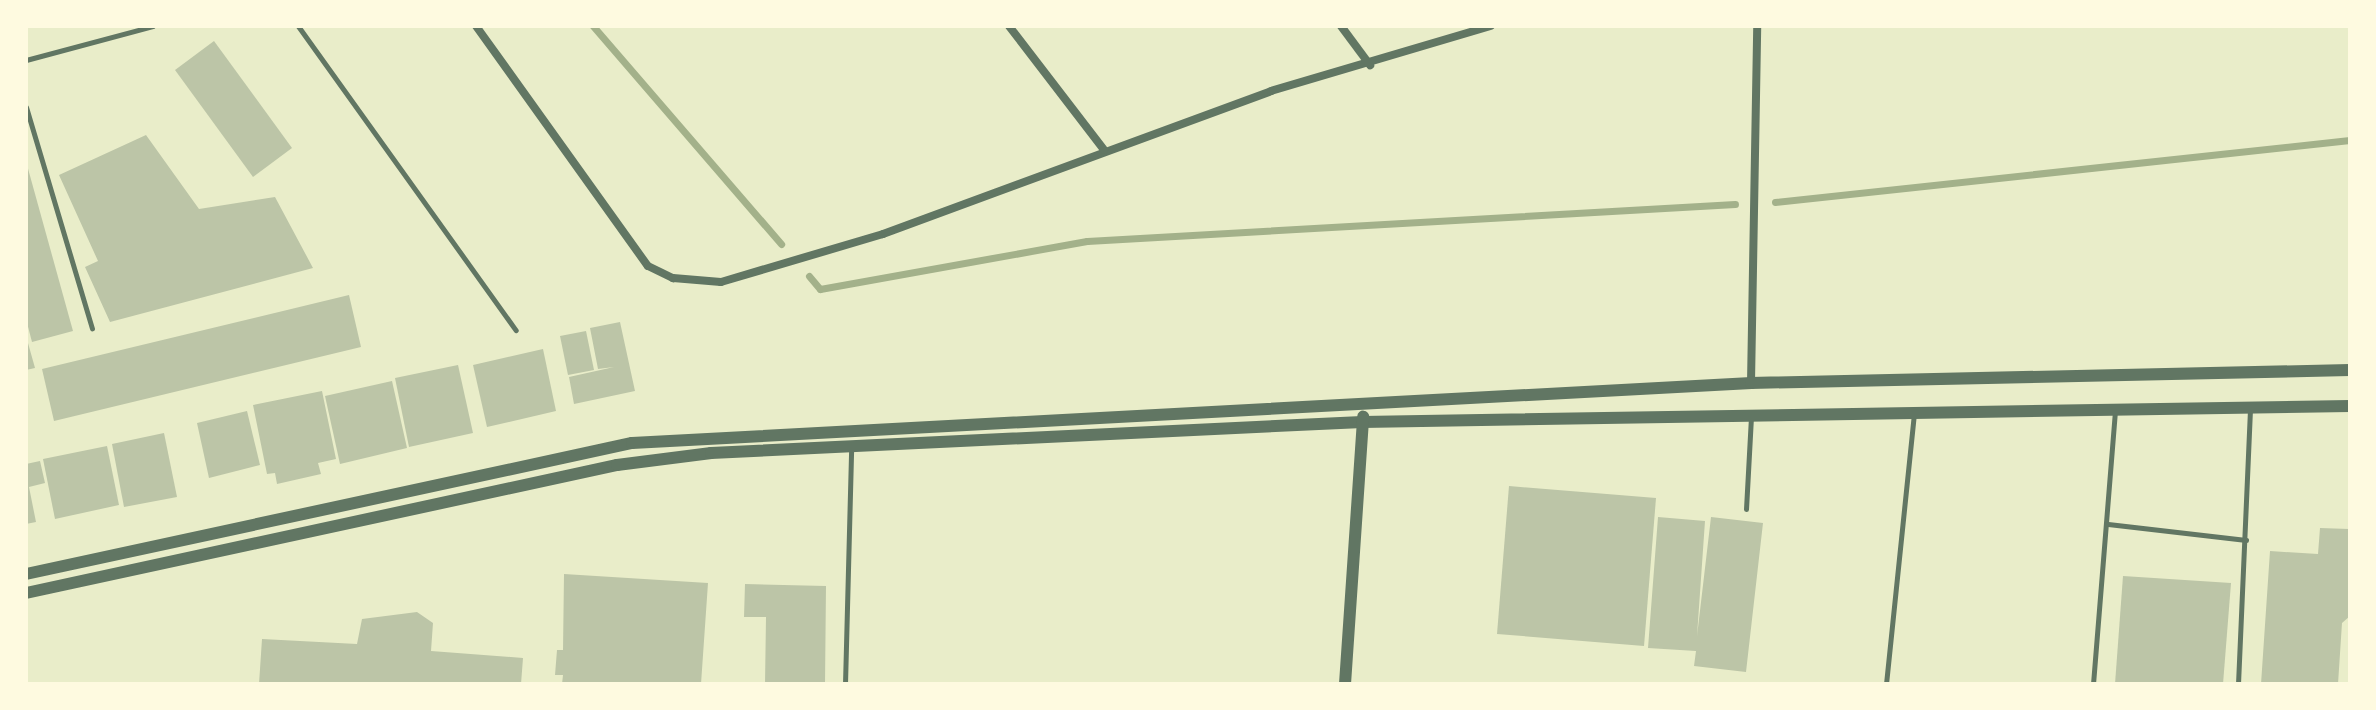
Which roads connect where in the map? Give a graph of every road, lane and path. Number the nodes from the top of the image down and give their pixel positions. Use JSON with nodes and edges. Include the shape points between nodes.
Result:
{"nodes":[{"id":1,"x":153,"y":26,"type":"edge"},
{"id":2,"x":298,"y":26,"type":"edge"},
{"id":3,"x":476,"y":26,"type":"edge"},
{"id":4,"x":1009,"y":26,"type":"edge"},
{"id":5,"x":1341,"y":26,"type":"edge"},
{"id":6,"x":1491,"y":26,"type":"edge"},
{"id":7,"x":1757,"y":26,"type":"edge"},
{"id":8,"x":26,"y":60,"type":"edge"},
{"id":9,"x":1370,"y":65,"type":"junction"},
{"id":10,"x":26,"y":107,"type":"edge"},
{"id":11,"x":1104,"y":150,"type":"junction"},
{"id":12,"x":92,"y":328,"type":"dead end"},
{"id":13,"x":516,"y":330,"type":"dead end"},
{"id":14,"x":2350,"y":370,"type":"edge"},
{"id":15,"x":1751,"y":383,"type":"junction"},
{"id":16,"x":1364,"y":402,"type":"junction"},
{"id":17,"x":2350,"y":406,"type":"edge"},
{"id":18,"x":2250,"y":410,"type":"junction"},
{"id":19,"x":2115,"y":411,"type":"junction"},
{"id":20,"x":1914,"y":412,"type":"junction"},
{"id":21,"x":1751,"y":417,"type":"junction"},
{"id":22,"x":1362,"y":422,"type":"junction"},
{"id":23,"x":851,"y":446,"type":"junction"},
{"id":24,"x":1746,"y":509,"type":"dead end"},
{"id":25,"x":2108,"y":524,"type":"junction"},
{"id":26,"x":2246,"y":540,"type":"junction"},
{"id":27,"x":26,"y":574,"type":"edge"},
{"id":28,"x":26,"y":593,"type":"edge"},
{"id":29,"x":845,"y":684,"type":"edge"},
{"id":30,"x":1345,"y":684,"type":"edge"},
{"id":31,"x":1886,"y":684,"type":"edge"},
{"id":32,"x":2093,"y":684,"type":"edge"},
{"id":33,"x":2238,"y":684,"type":"edge"}],
"edges":[{"from":1,"to":8,"type":"lane"},
{"from":2,"to":13,"type":"lane"},
{"from":3,"to":11,"type":"street","via":[[616,229],[648,266],[673,278],[721,282],[883,234]]},
{"from":4,"to":11,"type":"street"},
{"from":5,"to":9,"type":"street"},
{"from":6,"to":9,"type":"street"},
{"from":7,"to":15,"type":"street"},
{"from":9,"to":11,"type":"street"},
{"from":10,"to":12,"type":"lane"},
{"from":14,"to":15,"type":"street"},
{"from":15,"to":16,"type":"street"},
{"from":16,"to":22,"type":"street"},
{"from":16,"to":27,"type":"street","via":[[632,443]]},
{"from":17,"to":18,"type":"street"},
{"from":18,"to":19,"type":"street"},
{"from":18,"to":26,"type":"lane"},
{"from":19,"to":20,"type":"street"},
{"from":19,"to":25,"type":"lane"},
{"from":20,"to":21,"type":"street"},
{"from":20,"to":31,"type":"lane"},
{"from":21,"to":22,"type":"street"},
{"from":21,"to":24,"type":"lane"},
{"from":22,"to":23,"type":"street"},
{"from":22,"to":30,"type":"street"},
{"from":23,"to":28,"type":"street","via":[[617,465]]},
{"from":23,"to":29,"type":"lane"},
{"from":25,"to":26,"type":"lane"},
{"from":25,"to":32,"type":"lane"},
{"from":26,"to":33,"type":"lane"}]}
